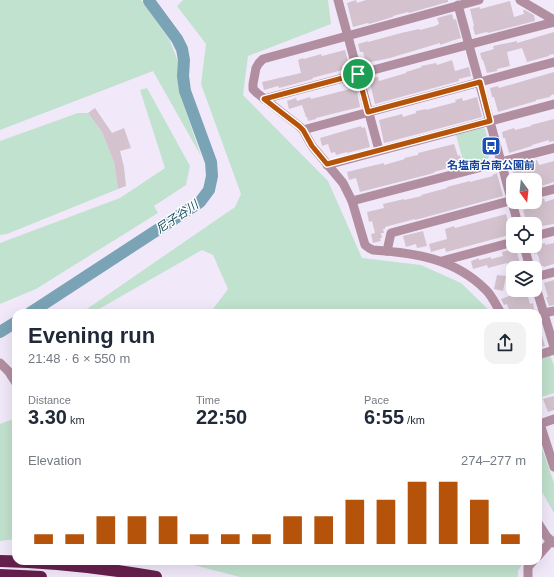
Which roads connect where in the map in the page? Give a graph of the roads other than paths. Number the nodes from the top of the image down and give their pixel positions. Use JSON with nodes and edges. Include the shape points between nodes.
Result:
{"nodes":[{"id":1,"x":338,"y":0,"type":"edge"},
{"id":2,"x":479,"y":0,"type":"edge"},
{"id":3,"x":520,"y":0,"type":"edge"},
{"id":4,"x":458,"y":5,"type":"junction"},
{"id":5,"x":554,"y":21,"type":"edge"},
{"id":6,"x":347,"y":35,"type":"junction"},
{"id":7,"x":469,"y":44,"type":"junction"},
{"id":8,"x":554,"y":62,"type":"edge"},
{"id":9,"x":358,"y":74,"type":"junction"},
{"id":10,"x":480,"y":82,"type":"junction"},
{"id":11,"x":264,"y":99,"type":"junction"},
{"id":12,"x":554,"y":104,"type":"edge"},
{"id":13,"x":368,"y":112,"type":"junction"},
{"id":14,"x":490,"y":121,"type":"junction"},
{"id":15,"x":303,"y":130,"type":"junction"},
{"id":16,"x":554,"y":148,"type":"edge"},
{"id":17,"x":379,"y":150,"type":"junction"},
{"id":18,"x":502,"y":162,"type":"junction"},
{"id":19,"x":327,"y":164,"type":"junction"},
{"id":20,"x":506,"y":177,"type":"edge"},
{"id":21,"x":554,"y":189,"type":"edge"},
{"id":22,"x":542,"y":192,"type":"edge"},
{"id":23,"x":352,"y":201,"type":"junction"},
{"id":24,"x":506,"y":202,"type":"edge"},
{"id":25,"x":554,"y":231,"type":"edge"},
{"id":26,"x":542,"y":234,"type":"edge"},
{"id":27,"x":506,"y":244,"type":"edge"},
{"id":28,"x":387,"y":251,"type":"junction"},
{"id":29,"x":442,"y":261,"type":"junction"},
{"id":30,"x":554,"y":272,"type":"edge"},
{"id":31,"x":542,"y":275,"type":"edge"},
{"id":32,"x":539,"y":297,"type":"edge"},
{"id":33,"x":498,"y":309,"type":"edge"},
{"id":34,"x":554,"y":311,"type":"edge"},
{"id":35,"x":544,"y":313,"type":"junction"},
{"id":36,"x":554,"y":348,"type":"edge"},
{"id":37,"x":542,"y":353,"type":"edge"},
{"id":38,"x":0,"y":363,"type":"edge"},
{"id":39,"x":12,"y":377,"type":"edge"},
{"id":40,"x":554,"y":419,"type":"edge"},
{"id":41,"x":542,"y":423,"type":"edge"},
{"id":42,"x":542,"y":430,"type":"edge"},
{"id":43,"x":554,"y":467,"type":"edge"},
{"id":44,"x":542,"y":530,"type":"edge"},
{"id":45,"x":552,"y":542,"type":"edge"},
{"id":46,"x":542,"y":552,"type":"edge"},
{"id":47,"x":0,"y":561,"type":"edge"},
{"id":48,"x":12,"y":561,"type":"edge"},
{"id":49,"x":79,"y":565,"type":"edge"},
{"id":50,"x":530,"y":565,"type":"edge"},
{"id":51,"x":0,"y":575,"type":"edge"},
{"id":52,"x":41,"y":577,"type":"edge"},
{"id":53,"x":156,"y":577,"type":"edge"},
{"id":54,"x":528,"y":577,"type":"edge"}],
"edges":[{"from":1,"to":6,"type":"street"},
{"from":2,"to":4,"type":"street"},
{"from":3,"to":5,"type":"street"},
{"from":4,"to":6,"type":"street"},
{"from":4,"to":7,"type":"street"},
{"from":5,"to":7,"type":"street"},
{"from":6,"to":9,"type":"street"},
{"from":6,"to":11,"type":"street","via":[[263,59],[256,68],[253,89]]},
{"from":7,"to":9,"type":"street"},
{"from":7,"to":10,"type":"street"},
{"from":8,"to":10,"type":"street"},
{"from":9,"to":11,"type":"street"},
{"from":9,"to":13,"type":"street"},
{"from":10,"to":13,"type":"street"},
{"from":10,"to":14,"type":"street"},
{"from":11,"to":15,"type":"street"},
{"from":12,"to":14,"type":"street"},
{"from":13,"to":15,"type":"street"},
{"from":13,"to":17,"type":"street"},
{"from":14,"to":17,"type":"street"},
{"from":14,"to":18,"type":"street"},
{"from":15,"to":19,"type":"street"},
{"from":16,"to":18,"type":"street"},
{"from":17,"to":19,"type":"street"},
{"from":18,"to":20,"type":"street"},
{"from":18,"to":23,"type":"street"},
{"from":19,"to":23,"type":"street","via":[[343,184]]},
{"from":21,"to":22,"type":"street"},
{"from":23,"to":28,"type":"street","via":[[365,245],[373,250]]},
{"from":24,"to":28,"type":"street","via":[[391,233]]},
{"from":25,"to":26,"type":"street"},
{"from":27,"to":29,"type":"street"},
{"from":28,"to":29,"type":"street"},
{"from":29,"to":33,"type":"street","via":[[461,271],[487,291]]},
{"from":30,"to":31,"type":"street"},
{"from":32,"to":35,"type":"street"},
{"from":34,"to":35,"type":"street"},
{"from":35,"to":36,"type":"street"},
{"from":36,"to":37,"type":"street"},
{"from":38,"to":39,"type":"street"},
{"from":40,"to":41,"type":"street"},
{"from":42,"to":43,"type":"street"},
{"from":44,"to":45,"type":"street"},
{"from":45,"to":46,"type":"street"},
{"from":47,"to":48,"type":"highway"},
{"from":49,"to":53,"type":"highway"},
{"from":50,"to":54,"type":"street"},
{"from":51,"to":52,"type":"highway"}]}
